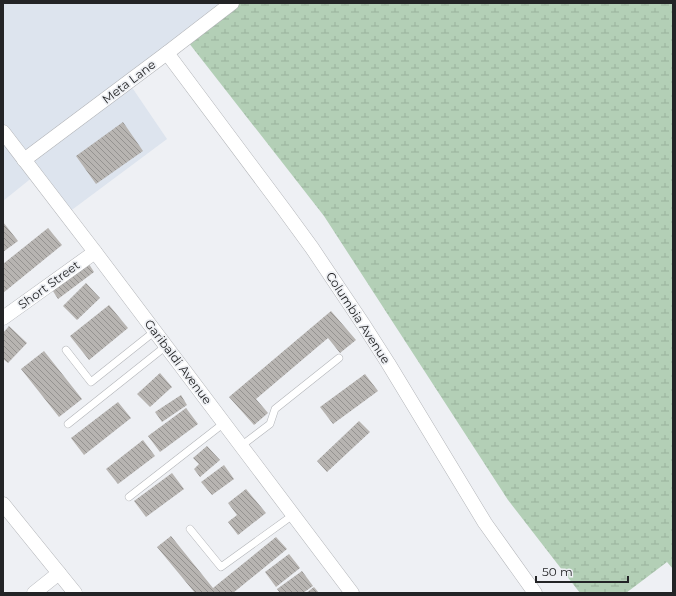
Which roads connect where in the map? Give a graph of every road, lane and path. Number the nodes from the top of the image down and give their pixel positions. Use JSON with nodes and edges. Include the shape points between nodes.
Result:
{"nodes":[{"id":1,"x":232,"y":3,"type":"edge"},
{"id":2,"x":166,"y":54,"type":"junction"},
{"id":3,"x":3,"y":132,"type":"edge"},
{"id":4,"x":24,"y":160,"type":"junction"},
{"id":5,"x":95,"y":252,"type":"junction"},
{"id":6,"x":3,"y":318,"type":"edge"},
{"id":7,"x":155,"y":331,"type":"junction"},
{"id":8,"x":166,"y":346,"type":"junction"},
{"id":9,"x":66,"y":350,"type":"dead end"},
{"id":10,"x":339,"y":358,"type":"dead end"},
{"id":11,"x":224,"y":423,"type":"junction"},
{"id":12,"x":68,"y":424,"type":"dead end"},
{"id":13,"x":241,"y":446,"type":"junction"},
{"id":14,"x":129,"y":498,"type":"dead end"},
{"id":15,"x":3,"y":504,"type":"edge"},
{"id":16,"x":293,"y":515,"type":"junction"},
{"id":17,"x":190,"y":529,"type":"dead end"},
{"id":18,"x":59,"y":573,"type":"junction"},
{"id":19,"x":34,"y":593,"type":"edge"},
{"id":20,"x":75,"y":593,"type":"edge"},
{"id":21,"x":352,"y":593,"type":"edge"},
{"id":22,"x":535,"y":593,"type":"edge"}],
"edges":[{"from":1,"to":2,"type":"street","name":"Meta Lane"},
{"from":2,"to":4,"type":"street","name":"Meta Lane"},
{"from":2,"to":22,"type":"street","name":"Columbia Avenue","via":[[312,248],[388,363],[485,523]]},
{"from":3,"to":4,"type":"street","name":"Garibaldi Avenue"},
{"from":4,"to":5,"type":"street","name":"Garibaldi Avenue"},
{"from":5,"to":6,"type":"street","name":"Short Street"},
{"from":5,"to":7,"type":"street","name":"Garibaldi Avenue"},
{"from":7,"to":8,"type":"street","name":"Garibaldi Avenue"},
{"from":7,"to":9,"type":"lane","via":[[91,382]]},
{"from":8,"to":11,"type":"street","name":"Garibaldi Avenue"},
{"from":8,"to":12,"type":"lane"},
{"from":10,"to":13,"type":"lane","via":[[275,409],[270,424]]},
{"from":11,"to":13,"type":"street","name":"Garibaldi Avenue"},
{"from":11,"to":14,"type":"lane"},
{"from":13,"to":16,"type":"street","name":"Garibaldi Avenue"},
{"from":15,"to":18,"type":"street"},
{"from":16,"to":17,"type":"lane","via":[[221,567]]},
{"from":16,"to":21,"type":"street","name":"Garibaldi Avenue"},
{"from":18,"to":19,"type":"street"},
{"from":18,"to":20,"type":"street"}]}
